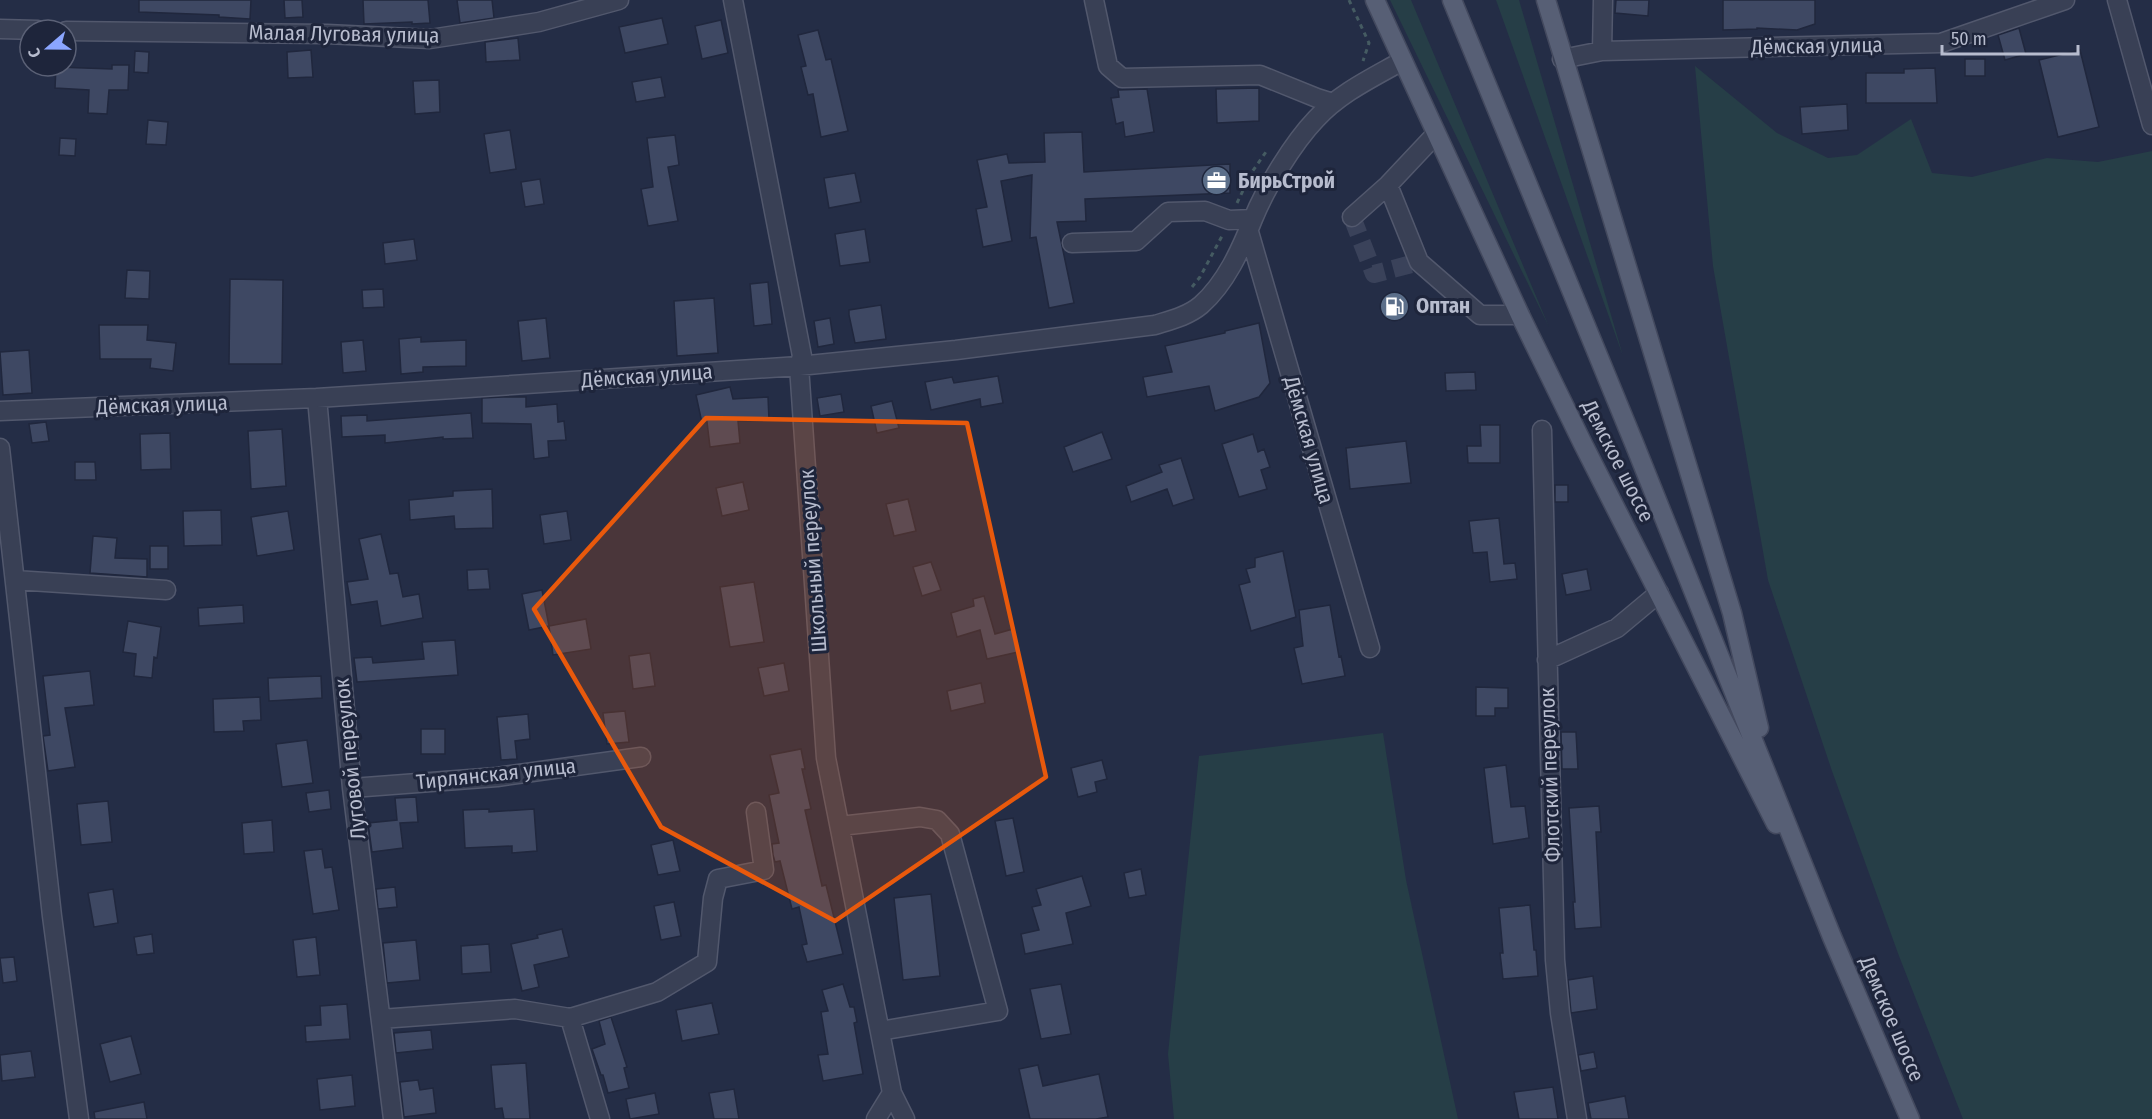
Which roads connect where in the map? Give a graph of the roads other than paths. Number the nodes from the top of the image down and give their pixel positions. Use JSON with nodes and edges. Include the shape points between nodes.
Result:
{"nodes":[{"id":1,"x":619,"y":0,"type":"edge"},
{"id":2,"x":733,"y":0,"type":"edge"},
{"id":3,"x":1094,"y":0,"type":"edge"},
{"id":4,"x":1375,"y":0,"type":"edge"},
{"id":5,"x":1452,"y":0,"type":"edge"},
{"id":6,"x":1546,"y":0,"type":"edge"},
{"id":7,"x":1603,"y":0,"type":"edge"},
{"id":8,"x":2065,"y":0,"type":"edge"},
{"id":9,"x":2117,"y":0,"type":"edge"},
{"id":10,"x":0,"y":29,"type":"edge"},
{"id":11,"x":18,"y":29,"type":"edge"},
{"id":12,"x":78,"y":31,"type":"edge"},
{"id":13,"x":1602,"y":51,"type":"junction"},
{"id":14,"x":1562,"y":59,"type":"junction"},
{"id":15,"x":1402,"y":61,"type":"junction"},
{"id":16,"x":1333,"y":103,"type":"junction"},
{"id":17,"x":2152,"y":125,"type":"edge"},
{"id":18,"x":1437,"y":134,"type":"junction"},
{"id":19,"x":1388,"y":185,"type":"junction"},
{"id":20,"x":1352,"y":217,"type":"dead end"},
{"id":21,"x":1251,"y":226,"type":"junction"},
{"id":22,"x":1072,"y":243,"type":"dead end"},
{"id":23,"x":1520,"y":315,"type":"junction"},
{"id":24,"x":799,"y":366,"type":"junction"},
{"id":25,"x":317,"y":398,"type":"junction"},
{"id":26,"x":0,"y":411,"type":"edge"},
{"id":27,"x":1542,"y":430,"type":"dead end"},
{"id":28,"x":0,"y":448,"type":"edge"},
{"id":29,"x":15,"y":580,"type":"junction"},
{"id":30,"x":166,"y":590,"type":"dead end"},
{"id":31,"x":1659,"y":593,"type":"junction"},
{"id":32,"x":1370,"y":648,"type":"dead end"},
{"id":33,"x":1547,"y":660,"type":"junction"},
{"id":34,"x":640,"y":757,"type":"dead end"},
{"id":35,"x":1771,"y":783,"type":"junction"},
{"id":36,"x":352,"y":788,"type":"junction"},
{"id":37,"x":756,"y":812,"type":"dead end"},
{"id":38,"x":840,"y":826,"type":"junction"},
{"id":39,"x":1832,"y":937,"type":"junction"},
{"id":40,"x":570,"y":1018,"type":"junction"},
{"id":41,"x":381,"y":1019,"type":"junction"},
{"id":42,"x":880,"y":1030,"type":"junction"},
{"id":43,"x":892,"y":1093,"type":"junction"},
{"id":44,"x":1906,"y":1117,"type":"edge"},
{"id":45,"x":79,"y":1119,"type":"edge"},
{"id":46,"x":393,"y":1119,"type":"edge"},
{"id":47,"x":600,"y":1119,"type":"edge"},
{"id":48,"x":876,"y":1119,"type":"edge"},
{"id":49,"x":905,"y":1119,"type":"edge"},
{"id":50,"x":1577,"y":1119,"type":"edge"}],
"edges":[{"from":1,"to":12,"type":"street","name":"Малая Луговая улица","via":[[539,22],[430,39]]},
{"from":2,"to":24,"type":"street","name":"Школьный переулок","via":[[802,356]]},
{"from":3,"to":16,"type":"street","via":[[1108,66],[1122,78],[1260,75]]},
{"from":4,"to":15,"type":"main road","name":"Демское шоссе"},
{"from":5,"to":35,"type":"main road","name":"Демское шоссе"},
{"from":6,"to":14,"type":"main road"},
{"from":7,"to":13,"type":"street"},
{"from":8,"to":13,"type":"street","name":"Дёмская улица","via":[[1941,43]]},
{"from":9,"to":17,"type":"street"},
{"from":10,"to":11,"type":"street"},
{"from":13,"to":14,"type":"street","name":"Дёмская улица"},
{"from":14,"to":35,"type":"main road","via":[[1729,602]]},
{"from":15,"to":16,"type":"street","name":"Дёмская улица"},
{"from":15,"to":18,"type":"main road","name":"Демское шоссе"},
{"from":16,"to":21,"type":"street","name":"Дёмская улица","via":[[1294,147],[1265,194]]},
{"from":18,"to":19,"type":"street"},
{"from":18,"to":23,"type":"main road","name":"Демское шоссе"},
{"from":19,"to":20,"type":"street"},
{"from":19,"to":23,"type":"street","via":[[1419,262],[1479,315]]},
{"from":21,"to":22,"type":"street","via":[[1204,211],[1168,212],[1136,241]]},
{"from":21,"to":24,"type":"street","name":"Дёмская улица","via":[[1234,261],[1200,305],[1155,325]]},
{"from":21,"to":32,"type":"street","name":"Дёмская улица"},
{"from":23,"to":31,"type":"main road","name":"Демское шоссе"},
{"from":24,"to":25,"type":"street","name":"Дёмская улица"},
{"from":24,"to":38,"type":"street","name":"Школьный переулок","via":[[826,758]]},
{"from":25,"to":26,"type":"street","name":"Дёмская улица"},
{"from":25,"to":36,"type":"street","name":"Луговой переулок"},
{"from":27,"to":33,"type":"street","name":"Флотский переулок"},
{"from":28,"to":29,"type":"street"},
{"from":29,"to":30,"type":"street"},
{"from":29,"to":45,"type":"street"},
{"from":31,"to":33,"type":"street","via":[[1617,628]]},
{"from":31,"to":39,"type":"main road","name":"Демское шоссе"},
{"from":33,"to":50,"type":"street","name":"Флотский переулок","via":[[1555,960]]},
{"from":34,"to":36,"type":"street","name":"Тирлянская улица","via":[[497,777]]},
{"from":35,"to":39,"type":"main road","name":"Демское шоссе"},
{"from":36,"to":41,"type":"street","name":"Луговой переулок"},
{"from":37,"to":40,"type":"street","via":[[764,870],[718,879],[707,962],[657,992]]},
{"from":38,"to":42,"type":"street","name":"Школьный переулок"},
{"from":38,"to":42,"type":"street","via":[[920,817],[937,820],[951,834],[998,1011]]},
{"from":39,"to":44,"type":"main road","name":"Демское шоссе"},
{"from":40,"to":41,"type":"street","via":[[514,1010]]},
{"from":40,"to":47,"type":"street"},
{"from":41,"to":46,"type":"street","name":"Луговой переулок"},
{"from":42,"to":43,"type":"street","name":"Школьный переулок"},
{"from":43,"to":48,"type":"street"},
{"from":43,"to":49,"type":"street","name":"Школьный переулок"}]}
